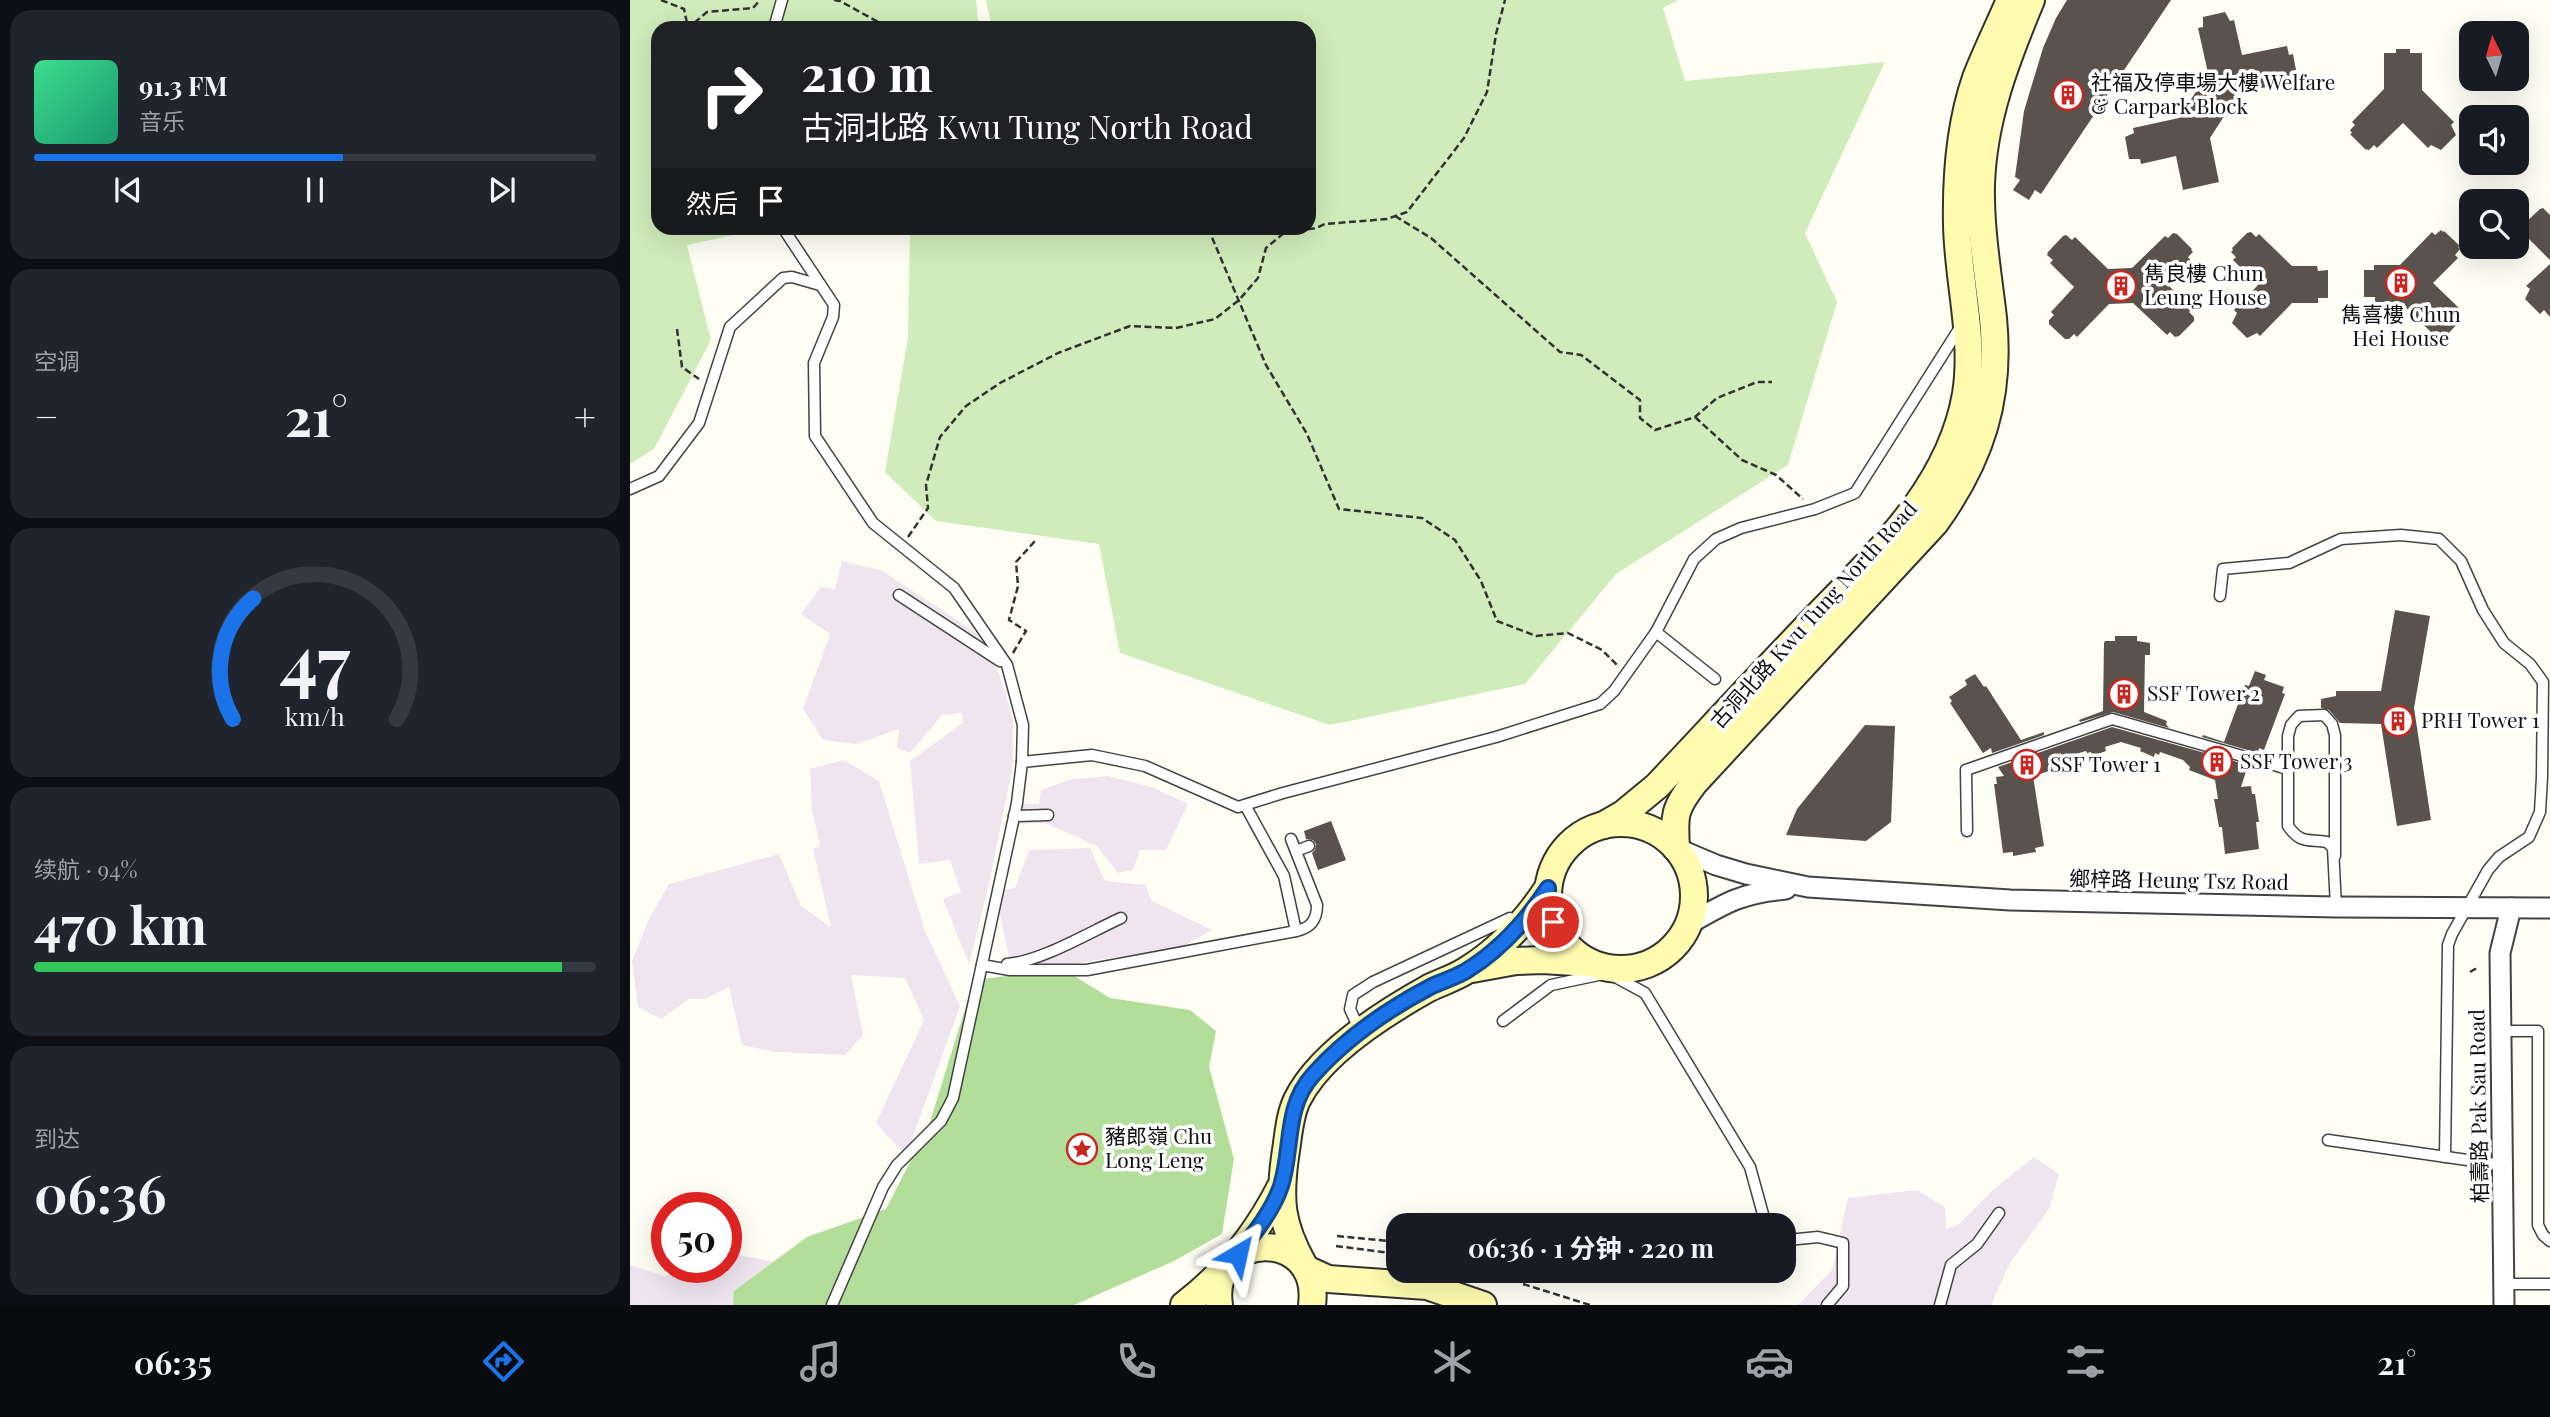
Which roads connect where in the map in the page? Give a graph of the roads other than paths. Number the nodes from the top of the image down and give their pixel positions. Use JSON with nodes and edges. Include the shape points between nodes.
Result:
{"nodes":[{"id":1,"x":782,"y":0,"type":"edge"},
{"id":2,"x":2008,"y":0,"type":"edge"},
{"id":3,"x":2031,"y":0,"type":"edge"},
{"id":4,"x":776,"y":21,"type":"edge"},
{"id":5,"x":788,"y":235,"type":"edge"},
{"id":6,"x":820,"y":285,"type":"junction"},
{"id":7,"x":630,"y":489,"type":"edge"},
{"id":8,"x":899,"y":594,"type":"dead end"},
{"id":9,"x":2220,"y":596,"type":"dead end"},
{"id":10,"x":1657,"y":632,"type":"junction"},
{"id":11,"x":1007,"y":665,"type":"junction"},
{"id":12,"x":1715,"y":679,"type":"dead end"},
{"id":13,"x":1022,"y":762,"type":"junction"},
{"id":14,"x":2287,"y":769,"type":"junction"},
{"id":15,"x":1245,"y":805,"type":"junction"},
{"id":16,"x":1014,"y":816,"type":"junction"},
{"id":17,"x":1048,"y":816,"type":"dead end"},
{"id":18,"x":1604,"y":825,"type":"junction"},
{"id":19,"x":1966,"y":831,"type":"dead end"},
{"id":20,"x":1291,"y":839,"type":"dead end"},
{"id":21,"x":1309,"y":846,"type":"dead end"},
{"id":22,"x":1676,"y":848,"type":"junction"},
{"id":23,"x":1296,"y":851,"type":"junction"},
{"id":24,"x":2335,"y":856,"type":"junction"},
{"id":25,"x":1808,"y":887,"type":"junction"},
{"id":26,"x":1548,"y":888,"type":"junction"},
{"id":27,"x":2336,"y":907,"type":"junction"},
{"id":28,"x":2511,"y":908,"type":"junction"},
{"id":29,"x":2550,"y":908,"type":"edge"},
{"id":30,"x":1121,"y":918,"type":"dead end"},
{"id":31,"x":1510,"y":919,"type":"dead end"},
{"id":32,"x":1689,"y":924,"type":"junction"},
{"id":33,"x":1296,"y":931,"type":"junction"},
{"id":34,"x":1591,"y":963,"type":"junction"},
{"id":35,"x":982,"y":965,"type":"junction"},
{"id":36,"x":1467,"y":970,"type":"junction"},
{"id":37,"x":1503,"y":1021,"type":"dead end"},
{"id":38,"x":2501,"y":1031,"type":"junction"},
{"id":39,"x":1362,"y":1033,"type":"junction"},
{"id":40,"x":2328,"y":1140,"type":"dead end"},
{"id":41,"x":2445,"y":1157,"type":"junction"},
{"id":42,"x":2502,"y":1165,"type":"junction"},
{"id":43,"x":1281,"y":1186,"type":"junction"},
{"id":44,"x":1763,"y":1213,"type":"edge"},
{"id":45,"x":1999,"y":1213,"type":"dead end"},
{"id":46,"x":1796,"y":1239,"type":"edge"},
{"id":47,"x":2550,"y":1241,"type":"edge"},
{"id":48,"x":1304,"y":1266,"type":"junction"},
{"id":49,"x":1223,"y":1272,"type":"junction"},
{"id":50,"x":1363,"y":1282,"type":"junction"},
{"id":51,"x":2503,"y":1284,"type":"junction"},
{"id":52,"x":2550,"y":1284,"type":"edge"},
{"id":53,"x":832,"y":1305,"type":"edge"},
{"id":54,"x":1184,"y":1305,"type":"edge"},
{"id":55,"x":1219,"y":1305,"type":"edge"},
{"id":56,"x":1312,"y":1305,"type":"edge"},
{"id":57,"x":1483,"y":1305,"type":"edge"},
{"id":58,"x":1827,"y":1305,"type":"edge"},
{"id":59,"x":1940,"y":1305,"type":"edge"},
{"id":60,"x":2504,"y":1305,"type":"edge"}],
"edges":[{"from":1,"to":4,"type":"lane"},
{"from":2,"to":10,"type":"lane","via":[[1988,29],[1968,92],[1956,154],[1951,219],[1960,329],[1855,493],[1716,540],[1694,559]]},
{"from":2,"to":18,"type":"main road","name":"古洞北路 Kwu Tung North Road","via":[[1976,79],[1964,127],[1957,226],[1968,361],[1964,402],[1949,452],[1922,498],[1882,547],[1657,786]]},
{"from":3,"to":22,"type":"main road","name":"古洞北路 Kwu Tung North Road","via":[[1997,86],[1985,136],[1982,217],[1995,351],[1990,410],[1982,438],[1954,496],[1935,523],[1679,802],[1674,820]]},
{"from":5,"to":6,"type":"lane"},
{"from":6,"to":7,"type":"lane","via":[[783,278],[730,327],[699,423],[659,476]]},
{"from":6,"to":11,"type":"lane","via":[[834,305],[814,363],[815,436],[873,523],[954,588]]},
{"from":8,"to":11,"type":"lane"},
{"from":9,"to":41,"type":"lane","via":[[2222,569],[2289,563],[2342,539],[2401,535],[2439,539],[2461,561],[2504,643],[2530,664],[2543,682],[2540,812],[2529,837],[2488,870],[2448,945]]},
{"from":10,"to":12,"type":"lane"},
{"from":10,"to":15,"type":"lane","via":[[1600,704]]},
{"from":11,"to":13,"type":"lane","via":[[1023,725]]},
{"from":13,"to":15,"type":"lane","via":[[1092,755],[1145,766],[1238,807]]},
{"from":13,"to":16,"type":"lane"},
{"from":14,"to":19,"type":"lane","via":[[2112,719],[1966,770]]},
{"from":14,"to":24,"type":"lane","via":[[2288,826],[2303,840],[2327,842]]},
{"from":14,"to":24,"type":"lane","via":[[2291,724],[2299,716],[2324,715],[2335,736]]},
{"from":15,"to":33,"type":"lane","via":[[1284,876]]},
{"from":16,"to":17,"type":"lane"},
{"from":16,"to":35,"type":"lane"},
{"from":18,"to":22,"type":"main road","name":"古洞北路 Kwu Tung North Road","via":[[1642,827]]},
{"from":18,"to":26,"type":"main road","name":"古洞北路 Kwu Tung North Road","via":[[1567,848]]},
{"from":20,"to":23,"type":"lane"},
{"from":21,"to":23,"type":"lane"},
{"from":22,"to":25,"type":"street","name":"鄉梓路 Heung Tsz Road","via":[[1746,874]]},
{"from":22,"to":32,"type":"main road","name":"古洞北路 Kwu Tung North Road","via":[[1694,886]]},
{"from":23,"to":33,"type":"lane","via":[[1317,905],[1312,924]]},
{"from":24,"to":27,"type":"lane"},
{"from":25,"to":27,"type":"street","name":"鄉梓路 Heung Tsz Road","via":[[2010,900]]},
{"from":25,"to":32,"type":"street","name":"鄉梓路 Heung Tsz Road","via":[[1755,891]]},
{"from":26,"to":34,"type":"main road","via":[[1548,905],[1561,938]]},
{"from":26,"to":36,"type":"main road","name":"古洞北路 Kwu Tung North Road","via":[[1518,929]]},
{"from":27,"to":28,"type":"street","name":"鄉梓路 Heung Tsz Road"},
{"from":28,"to":29,"type":"street","name":"鄉梓路 Heung Tsz Road"},
{"from":28,"to":38,"type":"street","name":"柏壽路 Pak Sau Road","via":[[2500,953]]},
{"from":30,"to":35,"type":"lane","via":[[1019,963]]},
{"from":31,"to":39,"type":"lane","via":[[1353,995],[1350,1009]]},
{"from":32,"to":34,"type":"main road","name":"古洞北路 Kwu Tung North Road","via":[[1675,946],[1642,966],[1609,968]]},
{"from":33,"to":35,"type":"lane","via":[[1087,970],[1010,970]]},
{"from":34,"to":36,"type":"main road","name":"古洞北路 Kwu Tung North Road","via":[[1516,961]]},
{"from":35,"to":53,"type":"lane","via":[[953,1098],[941,1121],[897,1165],[883,1187]]},
{"from":36,"to":39,"type":"main road","name":"古洞北路 Kwu Tung North Road","via":[[1402,1003]]},
{"from":37,"to":44,"type":"lane","via":[[1551,985],[1608,973],[1645,993],[1750,1167]]},
{"from":38,"to":42,"type":"street","name":"柏壽路 Pak Sau Road"},
{"from":38,"to":47,"type":"lane","via":[[2538,1031],[2538,1225]]},
{"from":39,"to":43,"type":"main road","name":"古洞北路 Kwu Tung North Road","via":[[1321,1066],[1295,1102]]},
{"from":40,"to":41,"type":"lane"},
{"from":41,"to":42,"type":"lane"},
{"from":42,"to":51,"type":"street","name":"柏壽路 Pak Sau Road"},
{"from":43,"to":48,"type":"main road","name":"古洞北路 Kwu Tung North Road","via":[[1284,1222]]},
{"from":43,"to":49,"type":"main road","name":"古洞北路 Kwu Tung North Road","via":[[1251,1239]]},
{"from":45,"to":59,"type":"lane","via":[[1977,1244],[1951,1265]]},
{"from":46,"to":58,"type":"lane","via":[[1818,1237],[1843,1242],[1843,1286]]},
{"from":48,"to":49,"type":"main road","via":[[1284,1250],[1261,1247],[1245,1251]]},
{"from":48,"to":50,"type":"main road","via":[[1318,1277]]},
{"from":48,"to":56,"type":"main road","name":"古洞北路 Kwu Tung North Road","via":[[1314,1292]]},
{"from":49,"to":54,"type":"main road"},
{"from":49,"to":55,"type":"main road"},
{"from":50,"to":56,"type":"main road","via":[[1327,1289]]},
{"from":50,"to":57,"type":"main road","via":[[1427,1286]]},
{"from":51,"to":52,"type":"lane"},
{"from":51,"to":60,"type":"street","name":"柏壽路 Pak Sau Road"}]}
